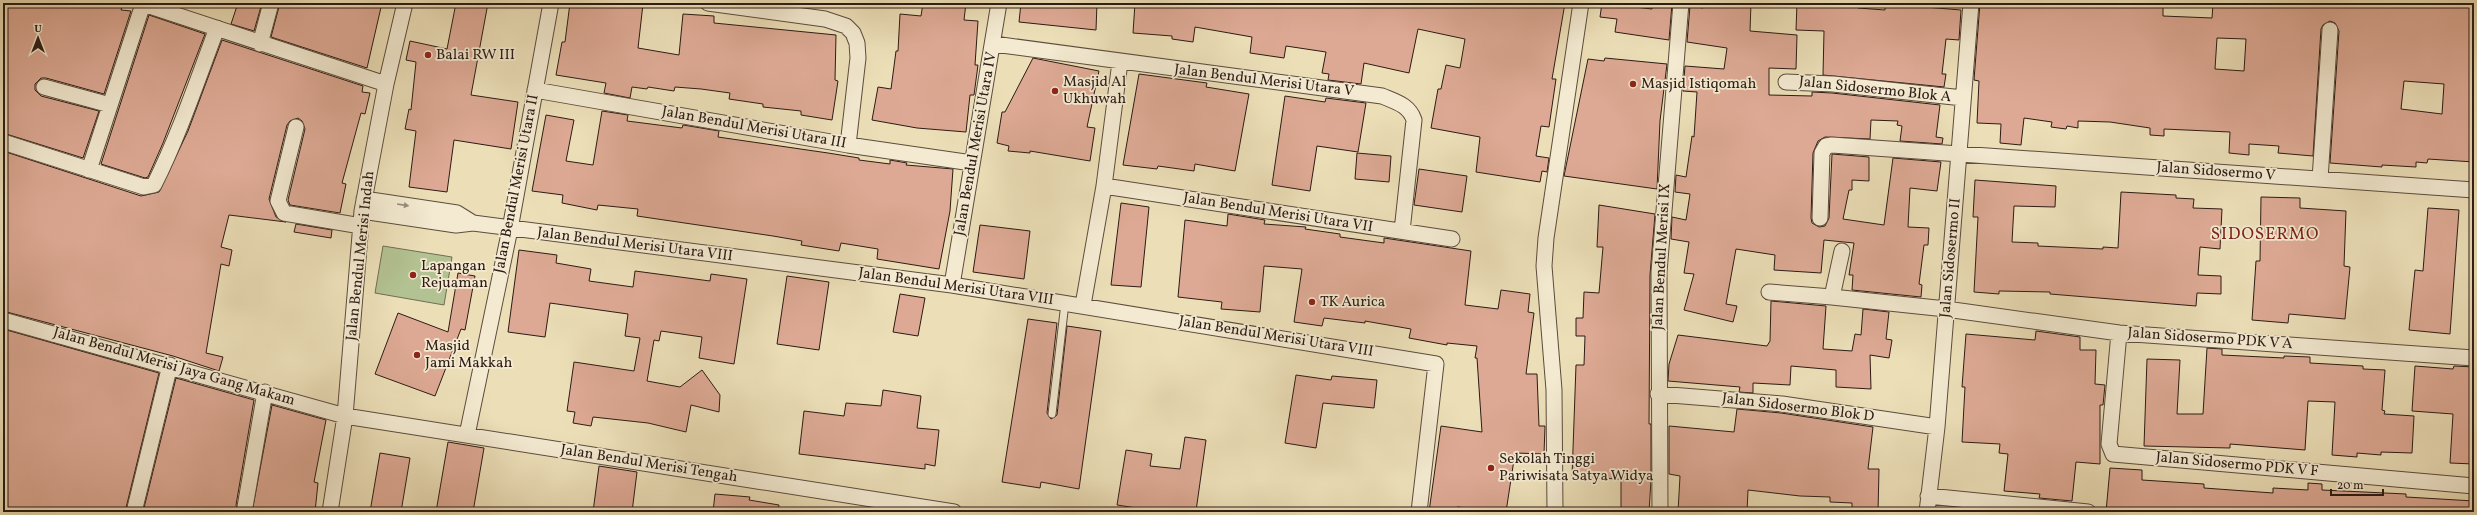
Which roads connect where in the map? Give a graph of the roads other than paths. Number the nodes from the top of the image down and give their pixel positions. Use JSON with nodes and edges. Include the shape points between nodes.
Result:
{"nodes":[{"id":1,"x":272,"y":3,"type":"edge"},
{"id":2,"x":405,"y":3,"type":"edge"},
{"id":3,"x":551,"y":3,"type":"edge"},
{"id":4,"x":708,"y":3,"type":"edge"},
{"id":5,"x":999,"y":3,"type":"edge"},
{"id":6,"x":1582,"y":3,"type":"edge"},
{"id":7,"x":1681,"y":3,"type":"edge"},
{"id":8,"x":1971,"y":3,"type":"edge"},
{"id":9,"x":141,"y":4,"type":"edge"},
{"id":10,"x":217,"y":28,"type":"junction"},
{"id":11,"x":2330,"y":30,"type":"dead end"},
{"id":12,"x":260,"y":44,"type":"junction"},
{"id":13,"x":994,"y":44,"type":"junction"},
{"id":14,"x":1120,"y":62,"type":"junction"},
{"id":15,"x":1786,"y":82,"type":"dead end"},
{"id":16,"x":386,"y":84,"type":"junction"},
{"id":17,"x":44,"y":87,"type":"dead end"},
{"id":18,"x":535,"y":90,"type":"junction"},
{"id":19,"x":1963,"y":98,"type":"junction"},
{"id":20,"x":110,"y":105,"type":"junction"},
{"id":21,"x":296,"y":127,"type":"dead end"},
{"id":22,"x":3,"y":142,"type":"edge"},
{"id":23,"x":848,"y":145,"type":"junction"},
{"id":24,"x":1959,"y":154,"type":"junction"},
{"id":25,"x":972,"y":163,"type":"junction"},
{"id":26,"x":90,"y":170,"type":"junction"},
{"id":27,"x":2320,"y":179,"type":"junction"},
{"id":28,"x":1104,"y":186,"type":"junction"},
{"id":29,"x":2474,"y":190,"type":"edge"},
{"id":30,"x":363,"y":205,"type":"junction"},
{"id":31,"x":1820,"y":218,"type":"dead end"},
{"id":32,"x":361,"y":226,"type":"junction"},
{"id":33,"x":510,"y":229,"type":"junction"},
{"id":34,"x":1402,"y":231,"type":"junction"},
{"id":35,"x":1452,"y":239,"type":"dead end"},
{"id":36,"x":1842,"y":251,"type":"dead end"},
{"id":37,"x":952,"y":285,"type":"junction"},
{"id":38,"x":1769,"y":292,"type":"dead end"},
{"id":39,"x":1832,"y":297,"type":"junction"},
{"id":40,"x":1065,"y":303,"type":"junction"},
{"id":41,"x":1083,"y":305,"type":"junction"},
{"id":42,"x":1946,"y":309,"type":"junction"},
{"id":43,"x":3,"y":320,"type":"edge"},
{"id":44,"x":2119,"y":333,"type":"junction"},
{"id":45,"x":2474,"y":358,"type":"edge"},
{"id":46,"x":170,"y":365,"type":"junction"},
{"id":47,"x":265,"y":392,"type":"junction"},
{"id":48,"x":1658,"y":394,"type":"junction"},
{"id":49,"x":1052,"y":414,"type":"dead end"},
{"id":50,"x":345,"y":416,"type":"junction"},
{"id":51,"x":1937,"y":427,"type":"junction"},
{"id":52,"x":467,"y":435,"type":"junction"},
{"id":53,"x":2474,"y":486,"type":"edge"},
{"id":54,"x":1928,"y":496,"type":"junction"},
{"id":55,"x":245,"y":507,"type":"dead end"},
{"id":56,"x":134,"y":512,"type":"edge"},
{"id":57,"x":330,"y":512,"type":"edge"},
{"id":58,"x":954,"y":512,"type":"edge"},
{"id":59,"x":1419,"y":512,"type":"edge"},
{"id":60,"x":1555,"y":512,"type":"edge"},
{"id":61,"x":1660,"y":512,"type":"edge"},
{"id":62,"x":1927,"y":512,"type":"edge"},
{"id":63,"x":2088,"y":512,"type":"edge"}],
"edges":[{"from":1,"to":12,"type":"street"},
{"from":2,"to":16,"type":"street","name":"Jalan Bendul Merisi Indah"},
{"from":3,"to":18,"type":"street","name":"Jalan Bendul Merisi Utara II"},
{"from":4,"to":23,"type":"street","via":[[825,19],[842,24],[853,33],[858,58]]},
{"from":5,"to":13,"type":"street","name":"Jalan Bendul Merisi Utara IV"},
{"from":6,"to":60,"type":"street","via":[[1546,238],[1544,266],[1554,390]]},
{"from":7,"to":48,"type":"street","name":"Jalan Bendul Merisi IX","via":[[1659,272]]},
{"from":8,"to":19,"type":"street","name":"Jalan Sidosermo II"},
{"from":9,"to":10,"type":"street"},
{"from":9,"to":20,"type":"street"},
{"from":10,"to":12,"type":"street"},
{"from":10,"to":26,"type":"street","via":[[173,147],[154,185],[144,187]]},
{"from":11,"to":27,"type":"street"},
{"from":12,"to":16,"type":"street"},
{"from":13,"to":14,"type":"street","name":"Jalan Bendul Merisi Utara V"},
{"from":13,"to":25,"type":"street","name":"Jalan Bendul Merisi Utara IV"},
{"from":14,"to":28,"type":"street"},
{"from":14,"to":34,"type":"street","name":"Jalan Bendul Merisi Utara V","via":[[1382,96],[1399,103],[1411,111],[1414,120]]},
{"from":15,"to":19,"type":"street","name":"Jalan Sidosermo Blok A","via":[[1833,84]]},
{"from":16,"to":30,"type":"street","name":"Jalan Bendul Merisi Indah"},
{"from":17,"to":20,"type":"street"},
{"from":18,"to":23,"type":"street","name":"Jalan Bendul Merisi Utara III"},
{"from":18,"to":33,"type":"street","name":"Jalan Bendul Merisi Utara II"},
{"from":19,"to":24,"type":"street","name":"Jalan Sidosermo II"},
{"from":20,"to":26,"type":"street"},
{"from":21,"to":32,"type":"street","via":[[278,201],[280,209],[284,213]]},
{"from":22,"to":26,"type":"street"},
{"from":23,"to":25,"type":"street","name":"Jalan Bendul Merisi Utara III"},
{"from":24,"to":27,"type":"street","name":"Jalan Sidosermo V"},
{"from":24,"to":31,"type":"street","name":"Jalan Sidosermo V","via":[[1828,145],[1822,154]]},
{"from":24,"to":42,"type":"street","name":"Jalan Sidosermo II"},
{"from":25,"to":37,"type":"street","name":"Jalan Bendul Merisi Utara IV"},
{"from":27,"to":29,"type":"street","name":"Jalan Sidosermo V"},
{"from":28,"to":34,"type":"street","name":"Jalan Bendul Merisi Utara VII"},
{"from":28,"to":41,"type":"street"},
{"from":30,"to":32,"type":"street","name":"Jalan Bendul Merisi Indah"},
{"from":30,"to":33,"type":"street","name":"Jalan Bendul Merisi Utara VIII","via":[[457,213],[474,223]]},
{"from":32,"to":50,"type":"street","name":"Jalan Bendul Merisi Indah"},
{"from":33,"to":37,"type":"street","name":"Jalan Bendul Merisi Utara VIII"},
{"from":33,"to":52,"type":"street","name":"Jalan Bendul Merisi Utara II"},
{"from":34,"to":35,"type":"street","name":"Jalan Bendul Merisi Utara VII"},
{"from":36,"to":39,"type":"street"},
{"from":37,"to":40,"type":"street","name":"Jalan Bendul Merisi Utara VIII"},
{"from":38,"to":39,"type":"street","name":"Jalan Sidosermo PDK V A"},
{"from":39,"to":42,"type":"street","name":"Jalan Sidosermo PDK V A"},
{"from":40,"to":41,"type":"street","name":"Jalan Bendul Merisi Utara VIII"},
{"from":40,"to":49,"type":"lane"},
{"from":41,"to":59,"type":"street","name":"Jalan Bendul Merisi Utara VIII","via":[[1436,364]]},
{"from":42,"to":44,"type":"street","name":"Jalan Sidosermo PDK V A"},
{"from":42,"to":51,"type":"street","name":"Jalan Sidosermo II"},
{"from":43,"to":46,"type":"street","name":"Jalan Bendul Merisi Jaya Gang Makam"},
{"from":44,"to":45,"type":"street","name":"Jalan Sidosermo PDK V A"},
{"from":44,"to":53,"type":"street","name":"Jalan Sidosermo PDK V F","via":[[2109,444],[2111,452],[2119,455]]},
{"from":46,"to":47,"type":"street","name":"Jalan Bendul Merisi Jaya Gang Makam"},
{"from":46,"to":56,"type":"street"},
{"from":47,"to":50,"type":"street","name":"Jalan Bendul Merisi Jaya Gang Makam"},
{"from":47,"to":55,"type":"street"},
{"from":48,"to":51,"type":"street","name":"Jalan Sidosermo Blok D","via":[[1782,404]]},
{"from":48,"to":61,"type":"street","name":"Jalan Bendul Merisi IX"},
{"from":50,"to":52,"type":"street","name":"Jalan Bendul Merisi Tengah"},
{"from":50,"to":57,"type":"street","name":"Jalan Bendul Merisi Indah"},
{"from":51,"to":54,"type":"street","name":"Jalan Sidosermo II"},
{"from":52,"to":58,"type":"street","name":"Jalan Bendul Merisi Tengah"},
{"from":54,"to":62,"type":"street","name":"Jalan Sidosermo II"},
{"from":54,"to":63,"type":"street"}]}
